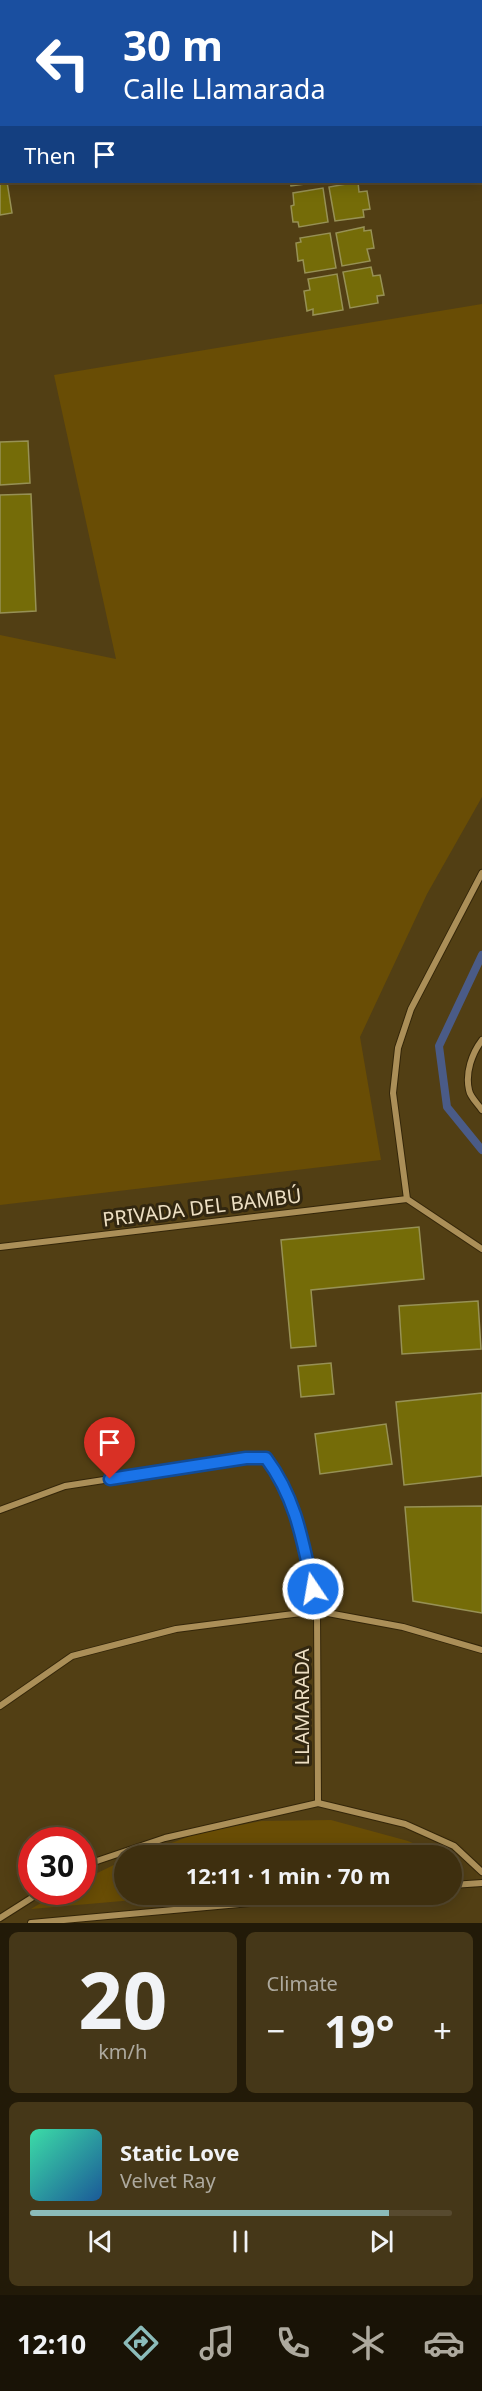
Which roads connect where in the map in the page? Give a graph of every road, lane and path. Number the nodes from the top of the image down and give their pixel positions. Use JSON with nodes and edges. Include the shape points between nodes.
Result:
{"nodes":[{"id":1,"x":482,"y":873,"type":"edge"},
{"id":2,"x":482,"y":1040,"type":"edge"},
{"id":3,"x":482,"y":1110,"type":"edge"},
{"id":4,"x":407,"y":1199,"type":"junction"},
{"id":5,"x":0,"y":1247,"type":"edge"},
{"id":6,"x":482,"y":1249,"type":"edge"},
{"id":7,"x":0,"y":1510,"type":"edge"},
{"id":8,"x":317,"y":1611,"type":"junction"},
{"id":9,"x":482,"y":1650,"type":"edge"},
{"id":10,"x":0,"y":1706,"type":"edge"},
{"id":11,"x":318,"y":1803,"type":"junction"},
{"id":12,"x":96,"y":1861,"type":"edge"},
{"id":13,"x":482,"y":1872,"type":"edge"},
{"id":14,"x":482,"y":1882,"type":"edge"},
{"id":15,"x":462,"y":1884,"type":"edge"},
{"id":16,"x":20,"y":1905,"type":"edge"},
{"id":17,"x":228,"y":1905,"type":"edge"},
{"id":18,"x":0,"y":1918,"type":"edge"},
{"id":19,"x":31,"y":1923,"type":"edge"}],
"edges":[{"from":1,"to":4,"type":"street","via":[[411,1009],[398,1048],[393,1093]]},
{"from":2,"to":3,"type":"street","via":[[474,1051],[469,1092]]},
{"from":4,"to":5,"type":"street","name":"PRIVADA DEL BAMBÚ"},
{"from":4,"to":6,"type":"street"},
{"from":7,"to":8,"type":"street","name":"LLAMARADA","via":[[65,1486],[266,1458],[281,1478],[299,1523]]},
{"from":8,"to":9,"type":"street","via":[[403,1627]]},
{"from":8,"to":10,"type":"street","via":[[176,1629],[72,1656]]},
{"from":8,"to":11,"type":"street","name":"LLAMARADA"},
{"from":11,"to":12,"type":"street","via":[[165,1838]]},
{"from":11,"to":13,"type":"street","via":[[405,1824],[454,1846]]},
{"from":14,"to":15,"type":"street"},
{"from":16,"to":18,"type":"street"},
{"from":17,"to":19,"type":"street"}]}
